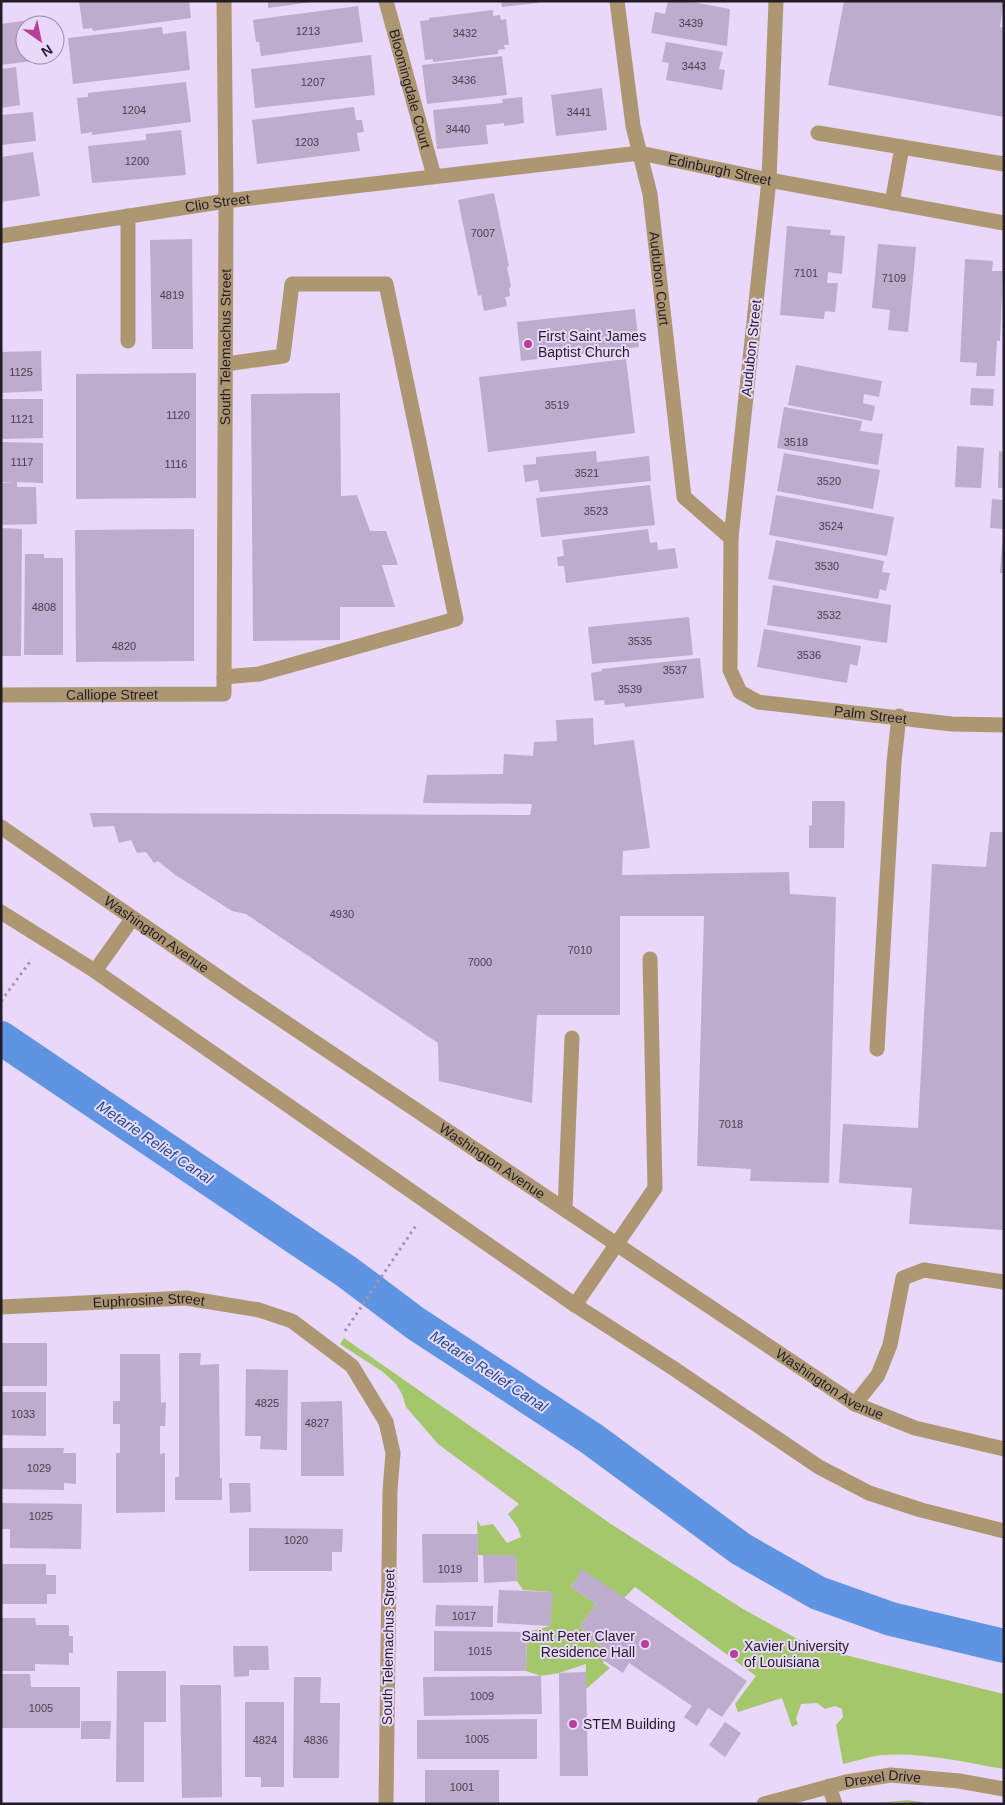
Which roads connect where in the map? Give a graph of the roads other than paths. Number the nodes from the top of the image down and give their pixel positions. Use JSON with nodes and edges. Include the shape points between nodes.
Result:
{"nodes":[{"id":1,"x":224,"y":1,"type":"edge"},
{"id":2,"x":386,"y":1,"type":"edge"},
{"id":3,"x":617,"y":1,"type":"edge"},
{"id":4,"x":776,"y":1,"type":"edge"},
{"id":5,"x":818,"y":133,"type":"dead end"},
{"id":6,"x":902,"y":147,"type":"junction"},
{"id":7,"x":640,"y":153,"type":"junction"},
{"id":8,"x":1004,"y":164,"type":"edge"},
{"id":9,"x":434,"y":176,"type":"junction"},
{"id":10,"x":768,"y":180,"type":"junction"},
{"id":11,"x":226,"y":201,"type":"junction"},
{"id":12,"x":892,"y":203,"type":"junction"},
{"id":13,"x":128,"y":216,"type":"junction"},
{"id":14,"x":1004,"y":223,"type":"edge"},
{"id":15,"x":1,"y":236,"type":"edge"},
{"id":16,"x":128,"y":341,"type":"dead end"},
{"id":17,"x":226,"y":364,"type":"junction"},
{"id":18,"x":731,"y":538,"type":"junction"},
{"id":19,"x":224,"y":677,"type":"junction"},
{"id":20,"x":740,"y":692,"type":"joint"},
{"id":21,"x":224,"y":694,"type":"joint"},
{"id":22,"x":1,"y":695,"type":"edge"},
{"id":23,"x":899,"y":716,"type":"junction"},
{"id":24,"x":1004,"y":725,"type":"edge"},
{"id":25,"x":1,"y":827,"type":"edge"},
{"id":26,"x":1,"y":912,"type":"edge"},
{"id":27,"x":132,"y":919,"type":"junction"},
{"id":28,"x":650,"y":959,"type":"dead end"},
{"id":29,"x":94,"y":972,"type":"junction"},
{"id":30,"x":572,"y":1038,"type":"dead end"},
{"id":31,"x":877,"y":1049,"type":"dead end"},
{"id":32,"x":565,"y":1209,"type":"junction"},
{"id":33,"x":617,"y":1244,"type":"junction"},
{"id":34,"x":1004,"y":1282,"type":"edge"},
{"id":35,"x":575,"y":1305,"type":"junction"},
{"id":36,"x":1,"y":1307,"type":"edge"},
{"id":37,"x":332,"y":1350,"type":"joint"},
{"id":38,"x":855,"y":1404,"type":"junction"},
{"id":39,"x":1004,"y":1449,"type":"edge"},
{"id":40,"x":1004,"y":1531,"type":"edge"},
{"id":41,"x":829,"y":1786,"type":"junction"},
{"id":42,"x":1004,"y":1789,"type":"edge"},
{"id":43,"x":386,"y":1804,"type":"edge"},
{"id":44,"x":764,"y":1804,"type":"edge"},
{"id":45,"x":835,"y":1804,"type":"edge"}],
"edges":[{"from":1,"to":11,"type":"street","name":"South Telemachus Street"},
{"from":2,"to":9,"type":"street","name":"Bloomingdale Court"},
{"from":3,"to":7,"type":"street","name":"Audubon Court","via":[[633,126]]},
{"from":4,"to":10,"type":"street","name":"Audubon Street"},
{"from":5,"to":6,"type":"street"},
{"from":6,"to":8,"type":"street"},
{"from":6,"to":12,"type":"street"},
{"from":7,"to":9,"type":"street","name":"Edinburgh Street"},
{"from":7,"to":10,"type":"street","name":"Edinburgh Street"},
{"from":7,"to":18,"type":"street","name":"Audubon Court","via":[[650,194],[684,497]]},
{"from":9,"to":11,"type":"street","name":"Clio Street"},
{"from":10,"to":12,"type":"street","name":"Edinburgh Street"},
{"from":10,"to":18,"type":"street","name":"Audubon Street"},
{"from":11,"to":13,"type":"street","name":"Clio Street"},
{"from":11,"to":17,"type":"street","name":"South Telemachus Street"},
{"from":12,"to":14,"type":"street","name":"Edinburgh Street"},
{"from":13,"to":15,"type":"street","name":"Clio Street"},
{"from":13,"to":16,"type":"street"},
{"from":17,"to":19,"type":"street","name":"South Telemachus Street"},
{"from":17,"to":19,"type":"street","via":[[283,356],[292,284],[386,284],[456,619],[259,674]]},
{"from":18,"to":20,"type":"street","name":"Audubon Street","via":[[730,670]]},
{"from":19,"to":21,"type":"street","name":"South Telemachus Street"},
{"from":20,"to":23,"type":"street","name":"Palm Street","via":[[758,702]]},
{"from":21,"to":22,"type":"street","name":"Calliope Street"},
{"from":23,"to":24,"type":"street","name":"Palm Street","via":[[952,724]]},
{"from":23,"to":31,"type":"street"},
{"from":25,"to":27,"type":"street","name":"Washington Avenue"},
{"from":26,"to":29,"type":"street"},
{"from":27,"to":29,"type":"street"},
{"from":27,"to":32,"type":"street","name":"Washington Avenue"},
{"from":28,"to":33,"type":"street","via":[[655,1188]]},
{"from":29,"to":35,"type":"street"},
{"from":30,"to":32,"type":"street"},
{"from":32,"to":33,"type":"street","name":"Washington Avenue"},
{"from":33,"to":35,"type":"street"},
{"from":33,"to":38,"type":"street","name":"Washington Avenue"},
{"from":34,"to":38,"type":"street","via":[[924,1270],[903,1278],[890,1345],[878,1375]]},
{"from":35,"to":40,"type":"street","via":[[819,1467],[870,1493]]},
{"from":36,"to":37,"type":"street","name":"Euphrosine Street","via":[[186,1298],[259,1310],[292,1321]]},
{"from":37,"to":43,"type":"street","name":"South Telemachus Street","via":[[352,1366],[386,1422],[393,1453]]},
{"from":38,"to":39,"type":"street","name":"Washington Avenue","via":[[915,1428]]},
{"from":41,"to":42,"type":"street","name":"Drexel Drive","via":[[891,1775]]},
{"from":41,"to":44,"type":"street","name":"Drexel Drive"},
{"from":41,"to":45,"type":"street"}]}
